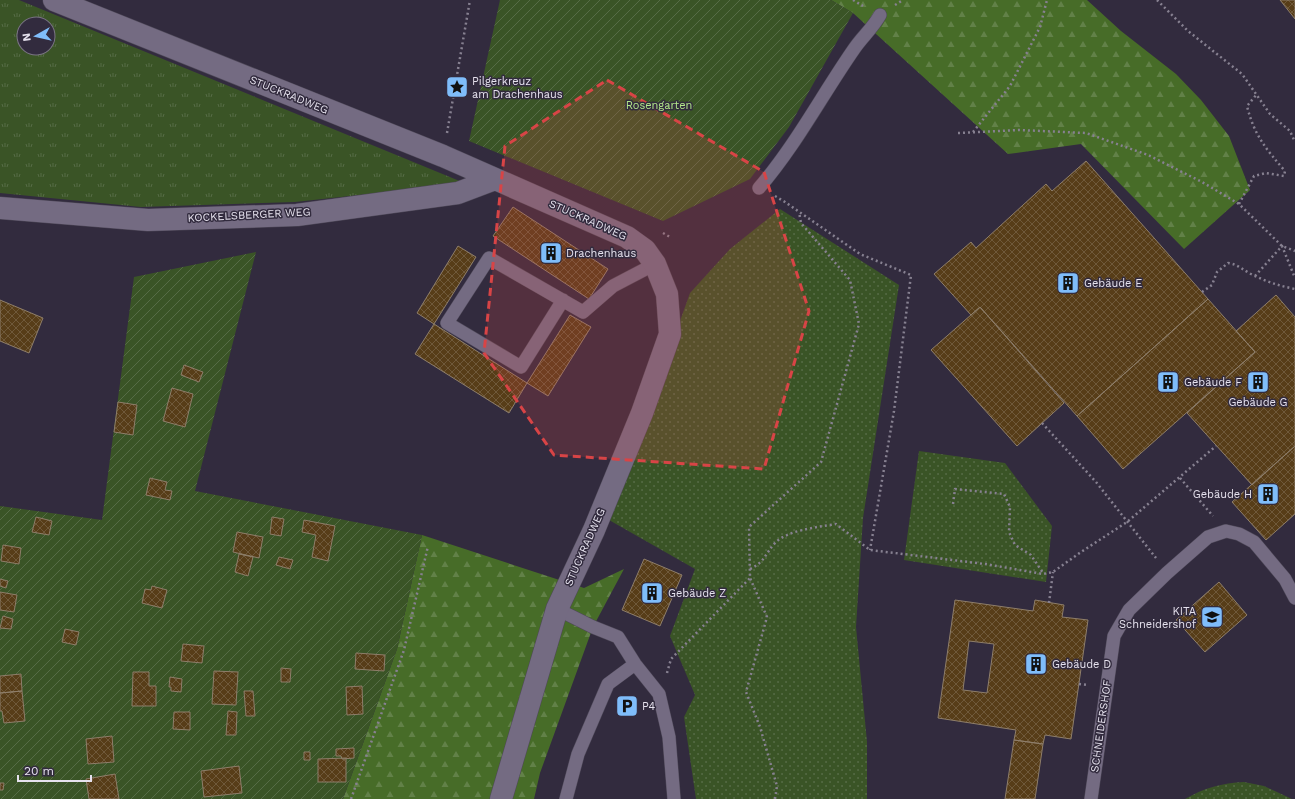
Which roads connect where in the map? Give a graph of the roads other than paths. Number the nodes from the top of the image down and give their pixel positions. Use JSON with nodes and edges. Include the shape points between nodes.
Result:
{"nodes":[{"id":1,"x":54,"y":0,"type":"edge"},
{"id":2,"x":880,"y":15,"type":"dead end"},
{"id":3,"x":495,"y":179,"type":"junction"},
{"id":4,"x":759,"y":188,"type":"road end"},
{"id":5,"x":0,"y":208,"type":"edge"},
{"id":6,"x":655,"y":264,"type":"junction"},
{"id":7,"x":563,"y":300,"type":"junction"},
{"id":8,"x":1295,"y":598,"type":"edge"},
{"id":9,"x":557,"y":609,"type":"junction"},
{"id":10,"x":635,"y":664,"type":"junction"},
{"id":11,"x":501,"y":799,"type":"edge"},
{"id":12,"x":566,"y":799,"type":"edge"},
{"id":13,"x":674,"y":799,"type":"edge"},
{"id":14,"x":1091,"y":799,"type":"edge"}],
"edges":[{"from":1,"to":3,"type":"street","name":"STUCKRADWEG"},
{"from":2,"to":4,"type":"lane","via":[[855,48],[806,126]]},
{"from":3,"to":5,"type":"street","name":"KOCKELSBERGER WEG","via":[[458,194],[297,214],[148,220]]},
{"from":3,"to":6,"type":"street","name":"STUCKRADWEG","via":[[627,237],[645,250]]},
{"from":6,"to":7,"type":"lane","via":[[613,286],[582,312]]},
{"from":6,"to":9,"type":"street","name":"STUCKRADWEG","via":[[668,294],[670,334],[642,413],[594,530]]},
{"from":7,"to":7,"type":"lane","via":[[489,258],[448,323],[520,366]]},
{"from":8,"to":14,"type":"lane","name":"SCHNEIDERSHOF","via":[[1284,579],[1254,542],[1226,531],[1208,537],[1129,610],[1114,636]]},
{"from":9,"to":10,"type":"lane","via":[[618,637]]},
{"from":9,"to":11,"type":"street","name":"STUCKRADWEG"},
{"from":10,"to":12,"type":"lane","via":[[608,684],[578,754]]},
{"from":10,"to":13,"type":"lane","via":[[659,694],[669,738]]}]}
